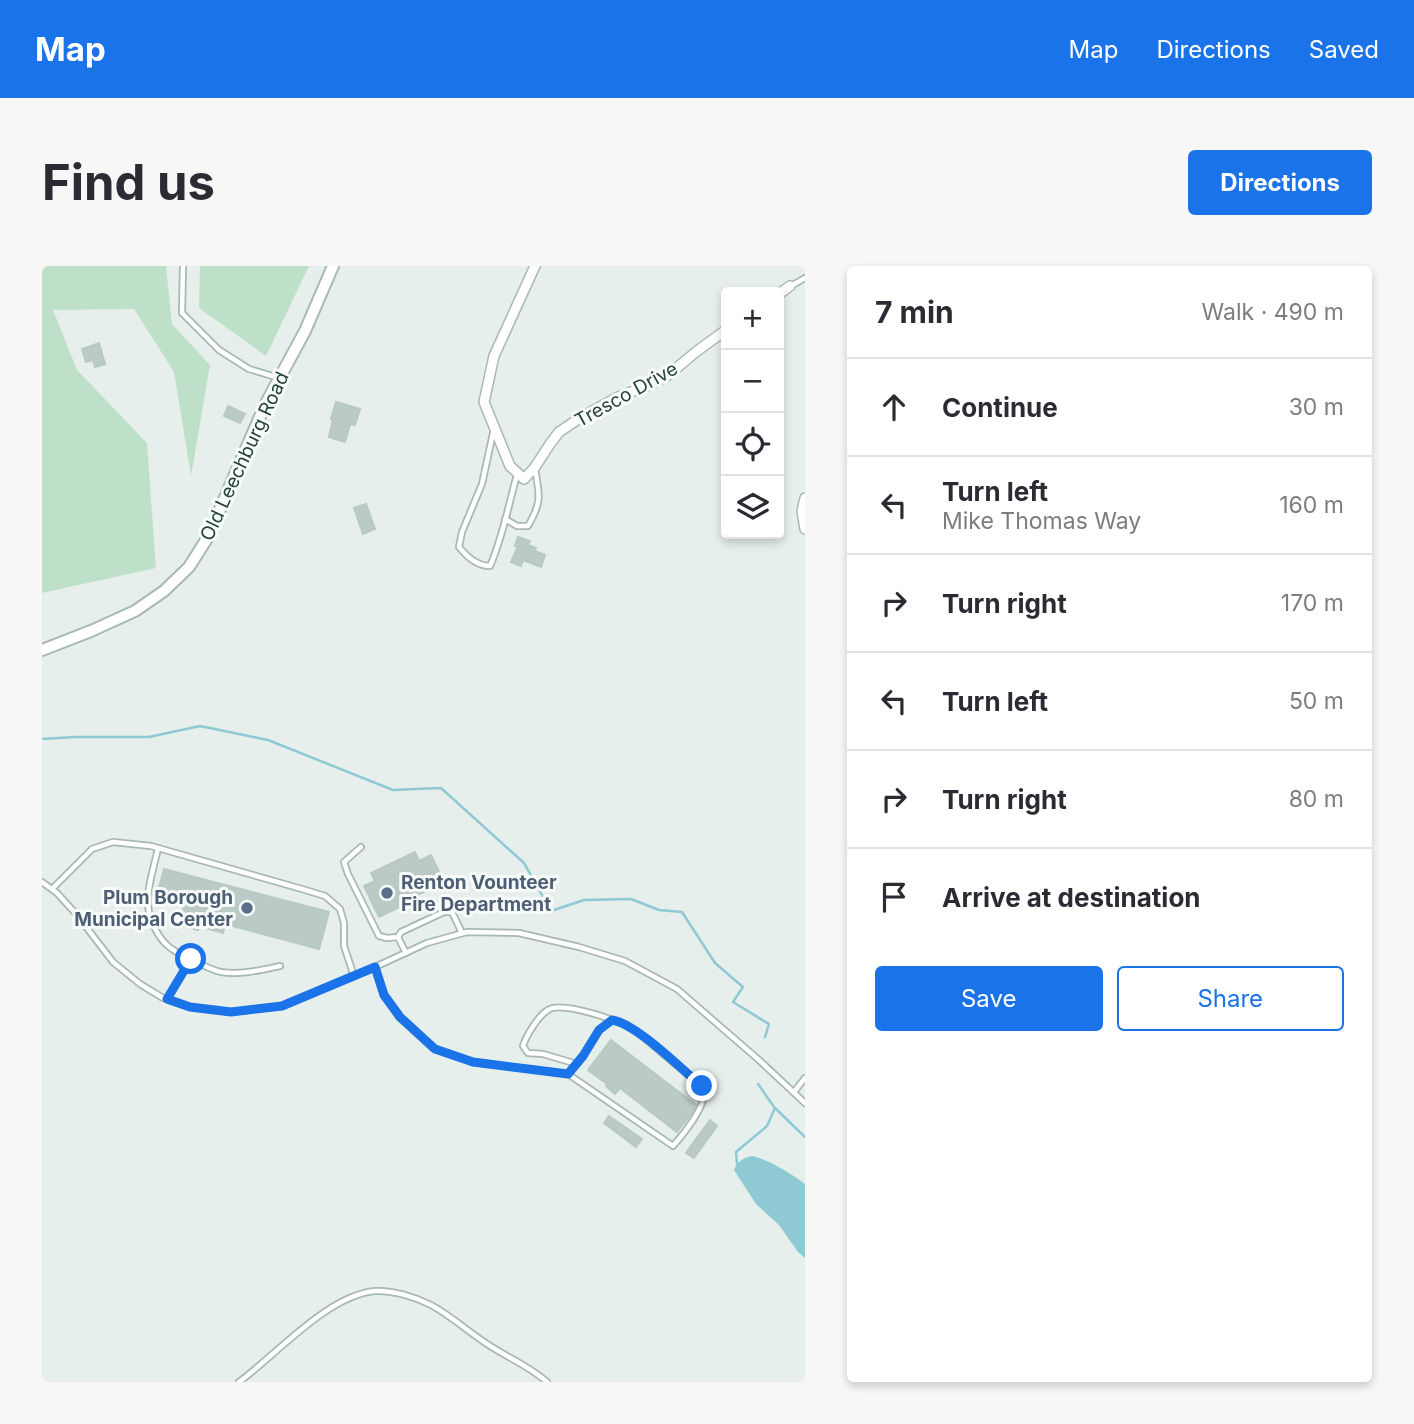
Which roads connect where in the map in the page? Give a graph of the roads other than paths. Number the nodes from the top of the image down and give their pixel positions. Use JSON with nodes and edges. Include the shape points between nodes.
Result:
{"nodes":[{"id":1,"x":183,"y":266,"type":"edge"},
{"id":2,"x":334,"y":266,"type":"edge"},
{"id":3,"x":535,"y":266,"type":"edge"},
{"id":4,"x":805,"y":278,"type":"edge"},
{"id":5,"x":790,"y":286,"type":"joint"},
{"id":6,"x":784,"y":290,"type":"edge"},
{"id":7,"x":721,"y":334,"type":"edge"},
{"id":8,"x":279,"y":379,"type":"junction"},
{"id":9,"x":494,"y":429,"type":"junction"},
{"id":10,"x":535,"y":467,"type":"junction"},
{"id":11,"x":517,"y":474,"type":"junction"},
{"id":12,"x":805,"y":498,"type":"edge"},
{"id":13,"x":505,"y":519,"type":"junction"},
{"id":14,"x":805,"y":529,"type":"edge"},
{"id":15,"x":42,"y":649,"type":"edge"},
{"id":16,"x":361,"y":847,"type":"dead end"},
{"id":17,"x":158,"y":848,"type":"junction"},
{"id":18,"x":42,"y":882,"type":"edge"},
{"id":19,"x":52,"y":889,"type":"junction"},
{"id":20,"x":462,"y":933,"type":"junction"},
{"id":21,"x":398,"y":937,"type":"junction"},
{"id":22,"x":406,"y":953,"type":"junction"},
{"id":23,"x":191,"y":959,"type":"junction"},
{"id":24,"x":280,"y":966,"type":"dead end"},
{"id":25,"x":375,"y":967,"type":"junction"},
{"id":26,"x":354,"y":976,"type":"junction"},
{"id":27,"x":167,"y":999,"type":"junction"},
{"id":28,"x":612,"y":1020,"type":"junction"},
{"id":29,"x":577,"y":1063,"type":"junction"},
{"id":30,"x":568,"y":1074,"type":"junction"},
{"id":31,"x":805,"y":1077,"type":"edge"},
{"id":32,"x":793,"y":1092,"type":"junction"},
{"id":33,"x":805,"y":1103,"type":"edge"},
{"id":34,"x":239,"y":1382,"type":"edge"},
{"id":35,"x":547,"y":1382,"type":"edge"}],
"edges":[{"from":1,"to":8,"type":"lane","via":[[182,313],[219,350],[249,369]]},
{"from":2,"to":8,"type":"street","name":"Old Leechburg Road"},
{"from":3,"to":9,"type":"street","via":[[494,356],[484,402]]},
{"from":4,"to":5,"type":"lane"},
{"from":5,"to":6,"type":"street"},
{"from":7,"to":10,"type":"street","name":"Tresco Drive","via":[[667,376],[618,397],[559,432]]},
{"from":8,"to":15,"type":"street","name":"Old Leechburg Road","via":[[208,537],[188,567],[135,611]]},
{"from":9,"to":11,"type":"street"},
{"from":9,"to":13,"type":"lane","via":[[482,484],[459,547],[481,566],[490,566]]},
{"from":10,"to":11,"type":"street","via":[[524,479]]},
{"from":10,"to":13,"type":"lane","via":[[540,496],[536,513],[528,526]]},
{"from":11,"to":13,"type":"lane"},
{"from":12,"to":14,"type":"street"},
{"from":16,"to":21,"type":"lane","via":[[344,862],[348,873],[379,936]]},
{"from":17,"to":19,"type":"lane","via":[[113,842],[92,849]]},
{"from":17,"to":23,"type":"lane","via":[[150,885],[152,923],[167,946]]},
{"from":17,"to":26,"type":"lane","via":[[325,895],[340,909],[344,946]]},
{"from":18,"to":19,"type":"lane"},
{"from":19,"to":27,"type":"lane","via":[[113,962]]},
{"from":20,"to":21,"type":"lane","via":[[453,912],[444,912]]},
{"from":20,"to":22,"type":"lane"},
{"from":20,"to":32,"type":"lane","via":[[519,933],[625,961],[677,989]]},
{"from":21,"to":22,"type":"lane"},
{"from":22,"to":25,"type":"lane"},
{"from":23,"to":24,"type":"lane","via":[[219,972],[245,973]]},
{"from":23,"to":27,"type":"lane"},
{"from":25,"to":26,"type":"lane"},
{"from":25,"to":30,"type":"lane","via":[[384,995],[400,1017],[435,1049],[473,1062]]},
{"from":26,"to":27,"type":"lane","via":[[282,1006],[231,1012]]},
{"from":28,"to":29,"type":"lane","via":[[599,1030]]},
{"from":28,"to":29,"type":"lane","via":[[555,1007],[547,1010],[527,1035],[523,1046],[528,1053]]},
{"from":28,"to":30,"type":"lane","via":[[636,1031],[702,1086],[704,1098],[684,1133],[673,1146]]},
{"from":29,"to":30,"type":"lane"},
{"from":31,"to":32,"type":"lane"},
{"from":32,"to":33,"type":"lane"},
{"from":34,"to":35,"type":"lane","via":[[324,1312],[374,1291],[409,1296],[433,1306]]}]}
